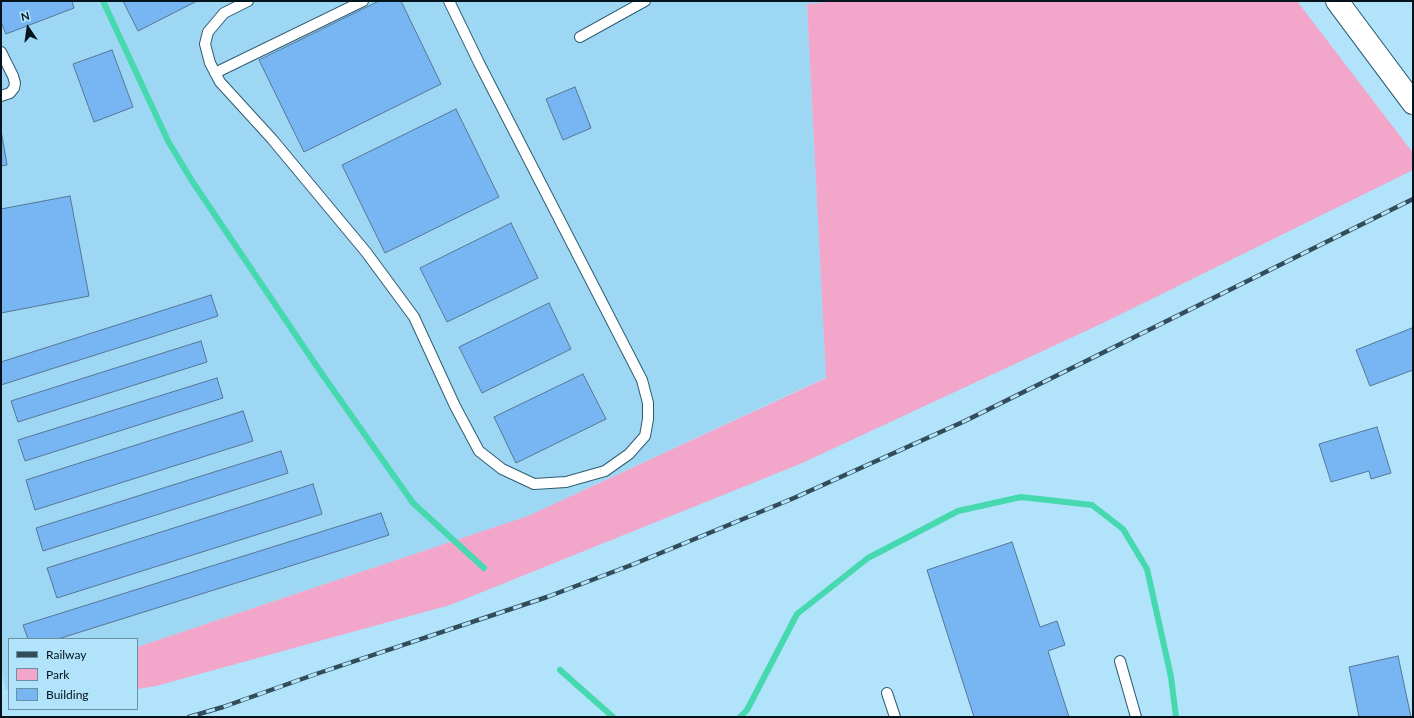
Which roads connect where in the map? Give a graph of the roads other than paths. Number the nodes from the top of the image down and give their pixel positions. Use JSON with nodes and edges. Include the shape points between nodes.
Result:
{"nodes":[{"id":1,"x":248,"y":1,"type":"edge"},
{"id":2,"x":363,"y":1,"type":"edge"},
{"id":3,"x":449,"y":1,"type":"edge"},
{"id":4,"x":645,"y":1,"type":"edge"},
{"id":5,"x":1337,"y":1,"type":"edge"},
{"id":6,"x":580,"y":37,"type":"dead end"},
{"id":7,"x":1,"y":52,"type":"edge"},
{"id":8,"x":216,"y":73,"type":"junction"},
{"id":9,"x":1,"y":96,"type":"edge"},
{"id":10,"x":1413,"y":103,"type":"edge"},
{"id":11,"x":1120,"y":660,"type":"dead end"},
{"id":12,"x":887,"y":693,"type":"dead end"},
{"id":13,"x":895,"y":717,"type":"edge"},
{"id":14,"x":1136,"y":717,"type":"edge"}],
"edges":[{"from":1,"to":8,"type":"lane","via":[[224,13],[208,32],[205,44],[210,63]]},
{"from":2,"to":8,"type":"lane"},
{"from":3,"to":8,"type":"lane","via":[[478,64],[642,380],[648,403],[645,436],[629,454],[605,471],[566,482],[534,484],[502,469],[479,451],[414,317],[366,252],[272,139],[220,82]]},
{"from":4,"to":6,"type":"lane"},
{"from":5,"to":10,"type":"highway"},
{"from":7,"to":9,"type":"lane","via":[[14,83],[10,93]]},
{"from":11,"to":14,"type":"lane"},
{"from":12,"to":13,"type":"lane"}]}
